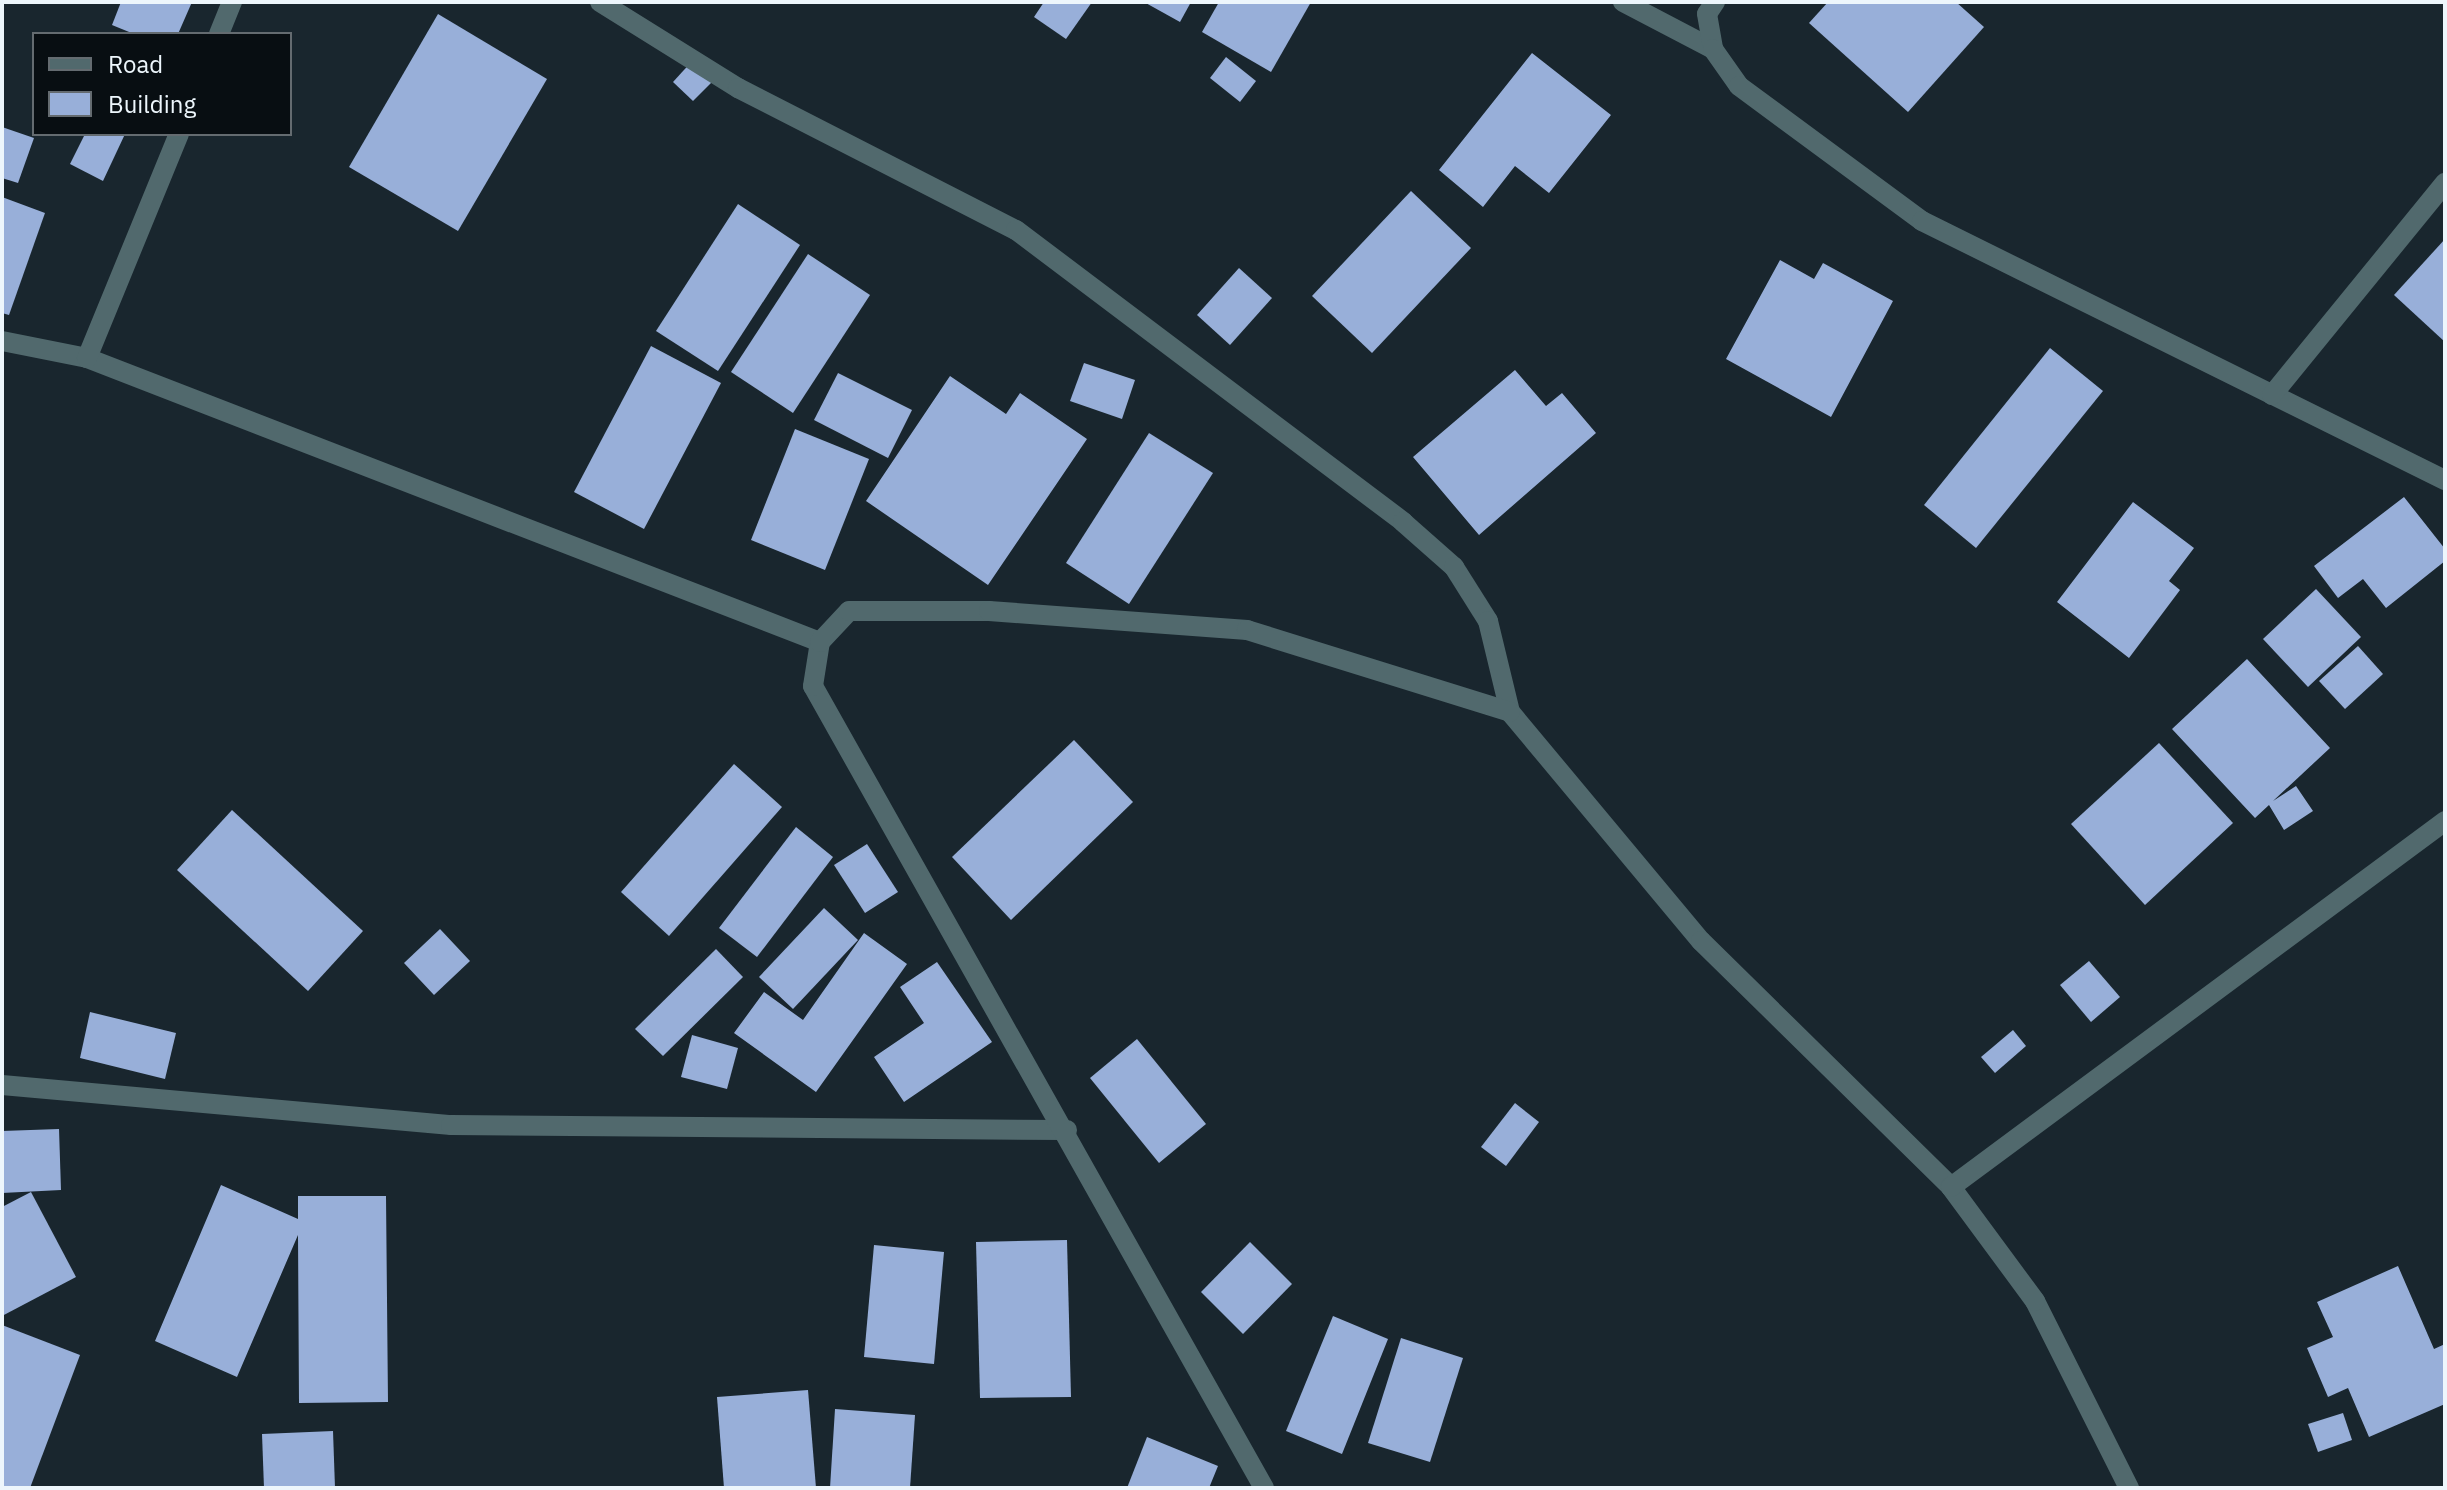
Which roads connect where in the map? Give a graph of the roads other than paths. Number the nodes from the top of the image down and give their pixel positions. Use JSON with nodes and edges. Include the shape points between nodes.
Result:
{"nodes":[{"id":1,"x":232,"y":2,"type":"edge"},
{"id":2,"x":600,"y":2,"type":"edge"},
{"id":3,"x":1623,"y":2,"type":"edge"},
{"id":4,"x":1715,"y":2,"type":"edge"},
{"id":5,"x":220,"y":32,"type":"edge"},
{"id":6,"x":1713,"y":49,"type":"junction"},
{"id":7,"x":178,"y":136,"type":"edge"},
{"id":8,"x":2445,"y":183,"type":"edge"},
{"id":9,"x":2,"y":341,"type":"edge"},
{"id":10,"x":87,"y":358,"type":"junction"},
{"id":11,"x":2272,"y":395,"type":"junction"},
{"id":12,"x":2445,"y":480,"type":"edge"},
{"id":13,"x":820,"y":642,"type":"junction"},
{"id":14,"x":1510,"y":712,"type":"junction"},
{"id":15,"x":2445,"y":821,"type":"edge"},
{"id":16,"x":2,"y":1085,"type":"edge"},
{"id":17,"x":1067,"y":1130,"type":"junction"},
{"id":18,"x":1951,"y":1187,"type":"junction"},
{"id":19,"x":1264,"y":1488,"type":"edge"},
{"id":20,"x":2129,"y":1488,"type":"edge"}],
"edges":[{"from":1,"to":5,"type":"street"},
{"from":2,"to":14,"type":"street","via":[[738,88],[1016,230],[1403,522],[1454,567],[1488,621]]},
{"from":3,"to":6,"type":"street"},
{"from":4,"to":6,"type":"street","via":[[1707,14]]},
{"from":6,"to":11,"type":"street","via":[[1739,86],[1922,221]]},
{"from":7,"to":10,"type":"street"},
{"from":8,"to":11,"type":"street"},
{"from":9,"to":10,"type":"street"},
{"from":10,"to":13,"type":"street"},
{"from":11,"to":12,"type":"street"},
{"from":13,"to":14,"type":"street","via":[[849,611],[989,611],[1247,630]]},
{"from":13,"to":17,"type":"street","via":[[813,686]]},
{"from":14,"to":18,"type":"street","via":[[1701,941]]},
{"from":15,"to":18,"type":"street"},
{"from":16,"to":17,"type":"street","via":[[451,1125]]},
{"from":17,"to":19,"type":"street"},
{"from":18,"to":20,"type":"street","via":[[2035,1301]]}]}
